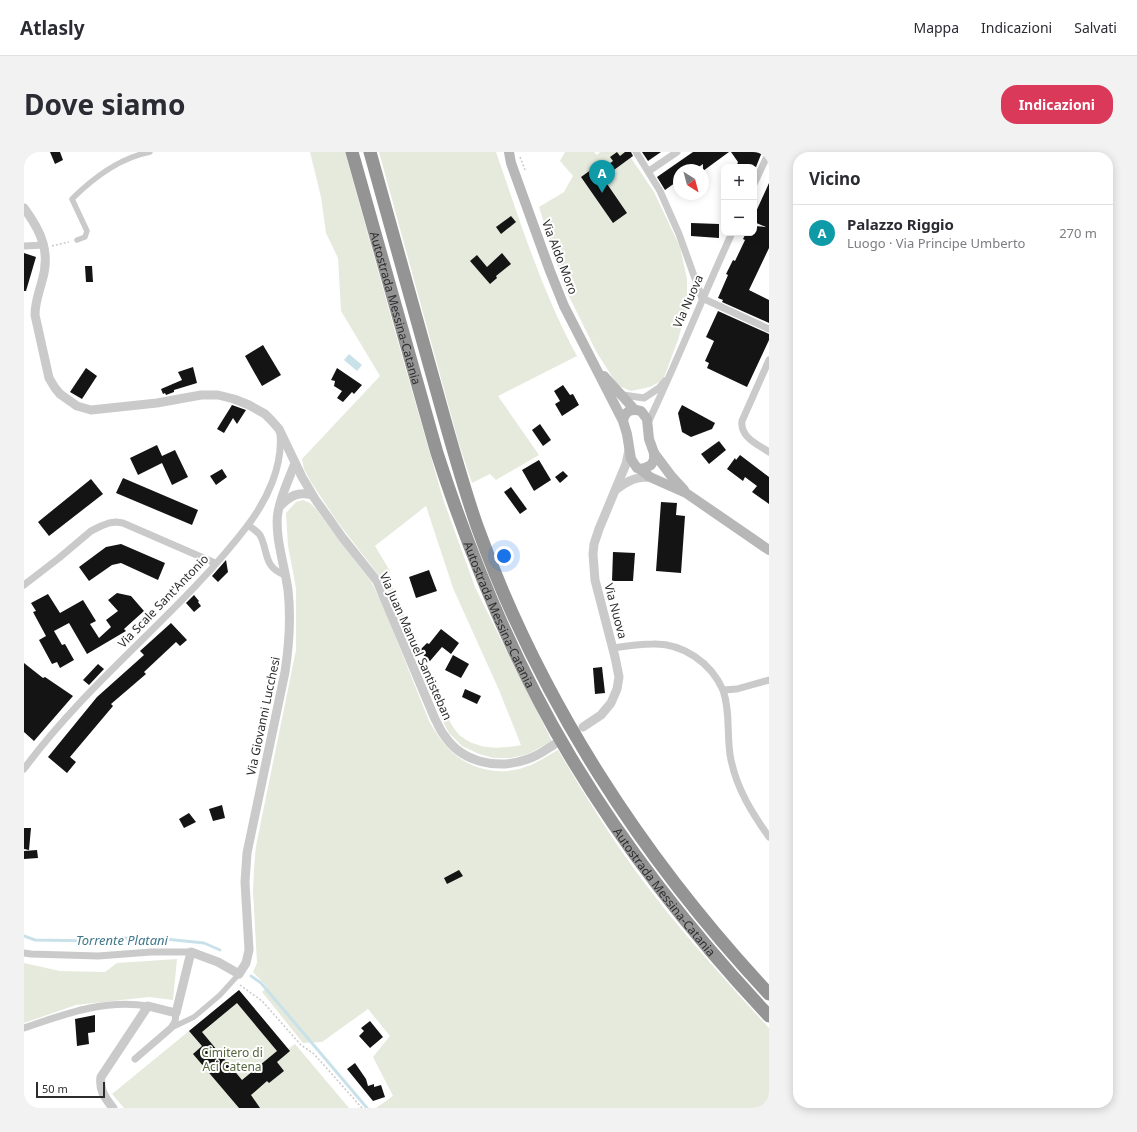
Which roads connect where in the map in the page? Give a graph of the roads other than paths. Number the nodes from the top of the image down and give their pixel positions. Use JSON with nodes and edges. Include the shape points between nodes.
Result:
{"nodes":[{"id":1,"x":150,"y":152,"type":"edge"},
{"id":2,"x":352,"y":152,"type":"edge"},
{"id":3,"x":370,"y":152,"type":"edge"},
{"id":4,"x":505,"y":152,"type":"edge"},
{"id":5,"x":509,"y":152,"type":"edge"},
{"id":6,"x":636,"y":152,"type":"edge"},
{"id":7,"x":677,"y":152,"type":"edge"},
{"id":8,"x":769,"y":152,"type":"edge"},
{"id":9,"x":511,"y":163,"type":"junction"},
{"id":10,"x":649,"y":171,"type":"junction"},
{"id":11,"x":757,"y":178,"type":"edge"},
{"id":12,"x":24,"y":208,"type":"edge"},
{"id":13,"x":731,"y":236,"type":"edge"},
{"id":14,"x":77,"y":240,"type":"road end"},
{"id":15,"x":24,"y":246,"type":"edge"},
{"id":16,"x":44,"y":247,"type":"junction"},
{"id":17,"x":702,"y":298,"type":"junction"},
{"id":18,"x":769,"y":329,"type":"edge"},
{"id":19,"x":591,"y":358,"type":"junction"},
{"id":20,"x":769,"y":360,"type":"edge"},
{"id":21,"x":668,"y":378,"type":"junction"},
{"id":22,"x":623,"y":395,"type":"junction"},
{"id":23,"x":644,"y":398,"type":"junction"},
{"id":24,"x":634,"y":409,"type":"junction"},
{"id":25,"x":623,"y":421,"type":"junction"},
{"id":26,"x":647,"y":425,"type":"junction"},
{"id":27,"x":279,"y":430,"type":"junction"},
{"id":28,"x":286,"y":443,"type":"junction"},
{"id":29,"x":629,"y":450,"type":"junction"},
{"id":30,"x":280,"y":451,"type":"junction"},
{"id":31,"x":769,"y":452,"type":"edge"},
{"id":32,"x":654,"y":453,"type":"junction"},
{"id":33,"x":295,"y":463,"type":"junction"},
{"id":34,"x":639,"y":473,"type":"junction"},
{"id":35,"x":616,"y":490,"type":"junction"},
{"id":36,"x":686,"y":492,"type":"junction"},
{"id":37,"x":312,"y":495,"type":"junction"},
{"id":38,"x":279,"y":507,"type":"junction"},
{"id":39,"x":248,"y":525,"type":"junction"},
{"id":40,"x":769,"y":550,"type":"edge"},
{"id":41,"x":216,"y":563,"type":"junction"},
{"id":42,"x":285,"y":575,"type":"junction"},
{"id":43,"x":24,"y":585,"type":"edge"},
{"id":44,"x":613,"y":648,"type":"junction"},
{"id":45,"x":769,"y":680,"type":"edge"},
{"id":46,"x":723,"y":690,"type":"junction"},
{"id":47,"x":583,"y":727,"type":"dead end"},
{"id":48,"x":555,"y":744,"type":"dead end"},
{"id":49,"x":24,"y":769,"type":"edge"},
{"id":50,"x":769,"y":837,"type":"edge"},
{"id":51,"x":191,"y":952,"type":"junction"},
{"id":52,"x":24,"y":953,"type":"edge"},
{"id":53,"x":236,"y":977,"type":"junction"},
{"id":54,"x":769,"y":994,"type":"edge"},
{"id":55,"x":148,"y":1006,"type":"junction"},
{"id":56,"x":176,"y":1013,"type":"junction"},
{"id":57,"x":769,"y":1016,"type":"edge"},
{"id":58,"x":24,"y":1028,"type":"edge"},
{"id":59,"x":171,"y":1028,"type":"junction"},
{"id":60,"x":135,"y":1059,"type":"dead end"},
{"id":61,"x":113,"y":1108,"type":"edge"}],
"edges":[{"from":1,"to":14,"type":"street","via":[[108,169],[87,183],[72,199],[87,231],[85,237]]},
{"from":2,"to":57,"type":"highway","name":"Autostrada Messina-Catania","via":[[448,486],[479,572],[512,644],[570,756],[628,846],[690,927]]},
{"from":3,"to":54,"type":"highway","name":"Autostrada Messina-Catania","via":[[464,487],[493,566],[524,638],[582,748],[640,837],[701,918]]},
{"from":4,"to":9,"type":"main road"},
{"from":5,"to":9,"type":"main road"},
{"from":6,"to":10,"type":"street"},
{"from":7,"to":10,"type":"street"},
{"from":8,"to":11,"type":"street"},
{"from":9,"to":19,"type":"main road","name":"Via Aldo Moro","via":[[564,306]]},
{"from":10,"to":17,"type":"street","via":[[679,234]]},
{"from":12,"to":16,"type":"street","name":"Via Juan Manuel Santisteban","via":[[39,230]]},
{"from":13,"to":17,"type":"street","name":"Via Nuova"},
{"from":15,"to":16,"type":"street"},
{"from":16,"to":27,"type":"street","name":"Via Juan Manuel Santisteban","via":[[46,271],[35,305],[35,315],[49,378],[66,399],[90,410],[218,395],[249,405],[265,414]]},
{"from":17,"to":18,"type":"street"},
{"from":17,"to":21,"type":"street","name":"Via Nuova"},
{"from":19,"to":22,"type":"main road"},
{"from":19,"to":25,"type":"main road"},
{"from":20,"to":31,"type":"street","via":[[741,428],[745,435]]},
{"from":21,"to":23,"type":"street"},
{"from":21,"to":26,"type":"street","name":"Via Nuova"},
{"from":22,"to":23,"type":"street"},
{"from":22,"to":24,"type":"main road"},
{"from":23,"to":24,"type":"street"},
{"from":24,"to":25,"type":"main road","via":[[627,411]]},
{"from":24,"to":26,"type":"main road","via":[[641,411],[647,418]]},
{"from":25,"to":29,"type":"main road"},
{"from":26,"to":32,"type":"main road"},
{"from":27,"to":28,"type":"street","name":"Via Juan Manuel Santisteban"},
{"from":27,"to":30,"type":"street","name":"Via Scale Sant'Antonio"},
{"from":28,"to":30,"type":"street"},
{"from":28,"to":33,"type":"street","name":"Via Juan Manuel Santisteban"},
{"from":29,"to":34,"type":"main road"},
{"from":29,"to":35,"type":"street","name":"Via Nuova"},
{"from":30,"to":39,"type":"street","name":"Via Scale Sant'Antonio","via":[[266,496]]},
{"from":32,"to":34,"type":"main road","via":[[651,465]]},
{"from":32,"to":36,"type":"main road"},
{"from":33,"to":37,"type":"street","name":"Via Juan Manuel Santisteban"},
{"from":33,"to":38,"type":"street","name":"Via Giovanni Lucchesi"},
{"from":34,"to":35,"type":"street"},
{"from":34,"to":36,"type":"main road"},
{"from":35,"to":44,"type":"street","name":"Via Nuova","via":[[599,529],[593,554],[595,580]]},
{"from":36,"to":40,"type":"main road"},
{"from":37,"to":38,"type":"street","via":[[297,493]]},
{"from":37,"to":48,"type":"street","name":"Via Juan Manuel Santisteban","via":[[377,581],[444,736],[467,756],[493,764],[510,764],[530,759]]},
{"from":38,"to":42,"type":"street","name":"Via Giovanni Lucchesi","via":[[278,532]]},
{"from":39,"to":41,"type":"street","name":"Via Scale Sant'Antonio"},
{"from":39,"to":42,"type":"street","via":[[259,534],[270,566],[275,572]]},
{"from":41,"to":43,"type":"street","via":[[116,522],[91,532]]},
{"from":41,"to":49,"type":"street","name":"Via Scale Sant'Antonio","via":[[85,697]]},
{"from":42,"to":53,"type":"street","name":"Via Giovanni Lucchesi","via":[[288,591],[288,655],[247,853],[249,950],[246,963]]},
{"from":44,"to":46,"type":"street","via":[[671,645],[691,654],[704,664],[712,671]]},
{"from":44,"to":47,"type":"street","name":"Via Nuova","via":[[619,677],[617,689],[611,703],[601,715]]},
{"from":45,"to":46,"type":"street"},
{"from":46,"to":50,"type":"street","via":[[728,714],[731,760],[738,785]]},
{"from":51,"to":52,"type":"street","via":[[98,956]]},
{"from":51,"to":53,"type":"street","via":[[218,962]]},
{"from":51,"to":56,"type":"street"},
{"from":53,"to":59,"type":"street","via":[[194,1017]]},
{"from":55,"to":56,"type":"street"},
{"from":55,"to":58,"type":"street","via":[[133,1004],[84,1008]]},
{"from":55,"to":61,"type":"street","via":[[101,1077],[102,1092]]},
{"from":56,"to":59,"type":"street"},
{"from":59,"to":60,"type":"street"}]}
